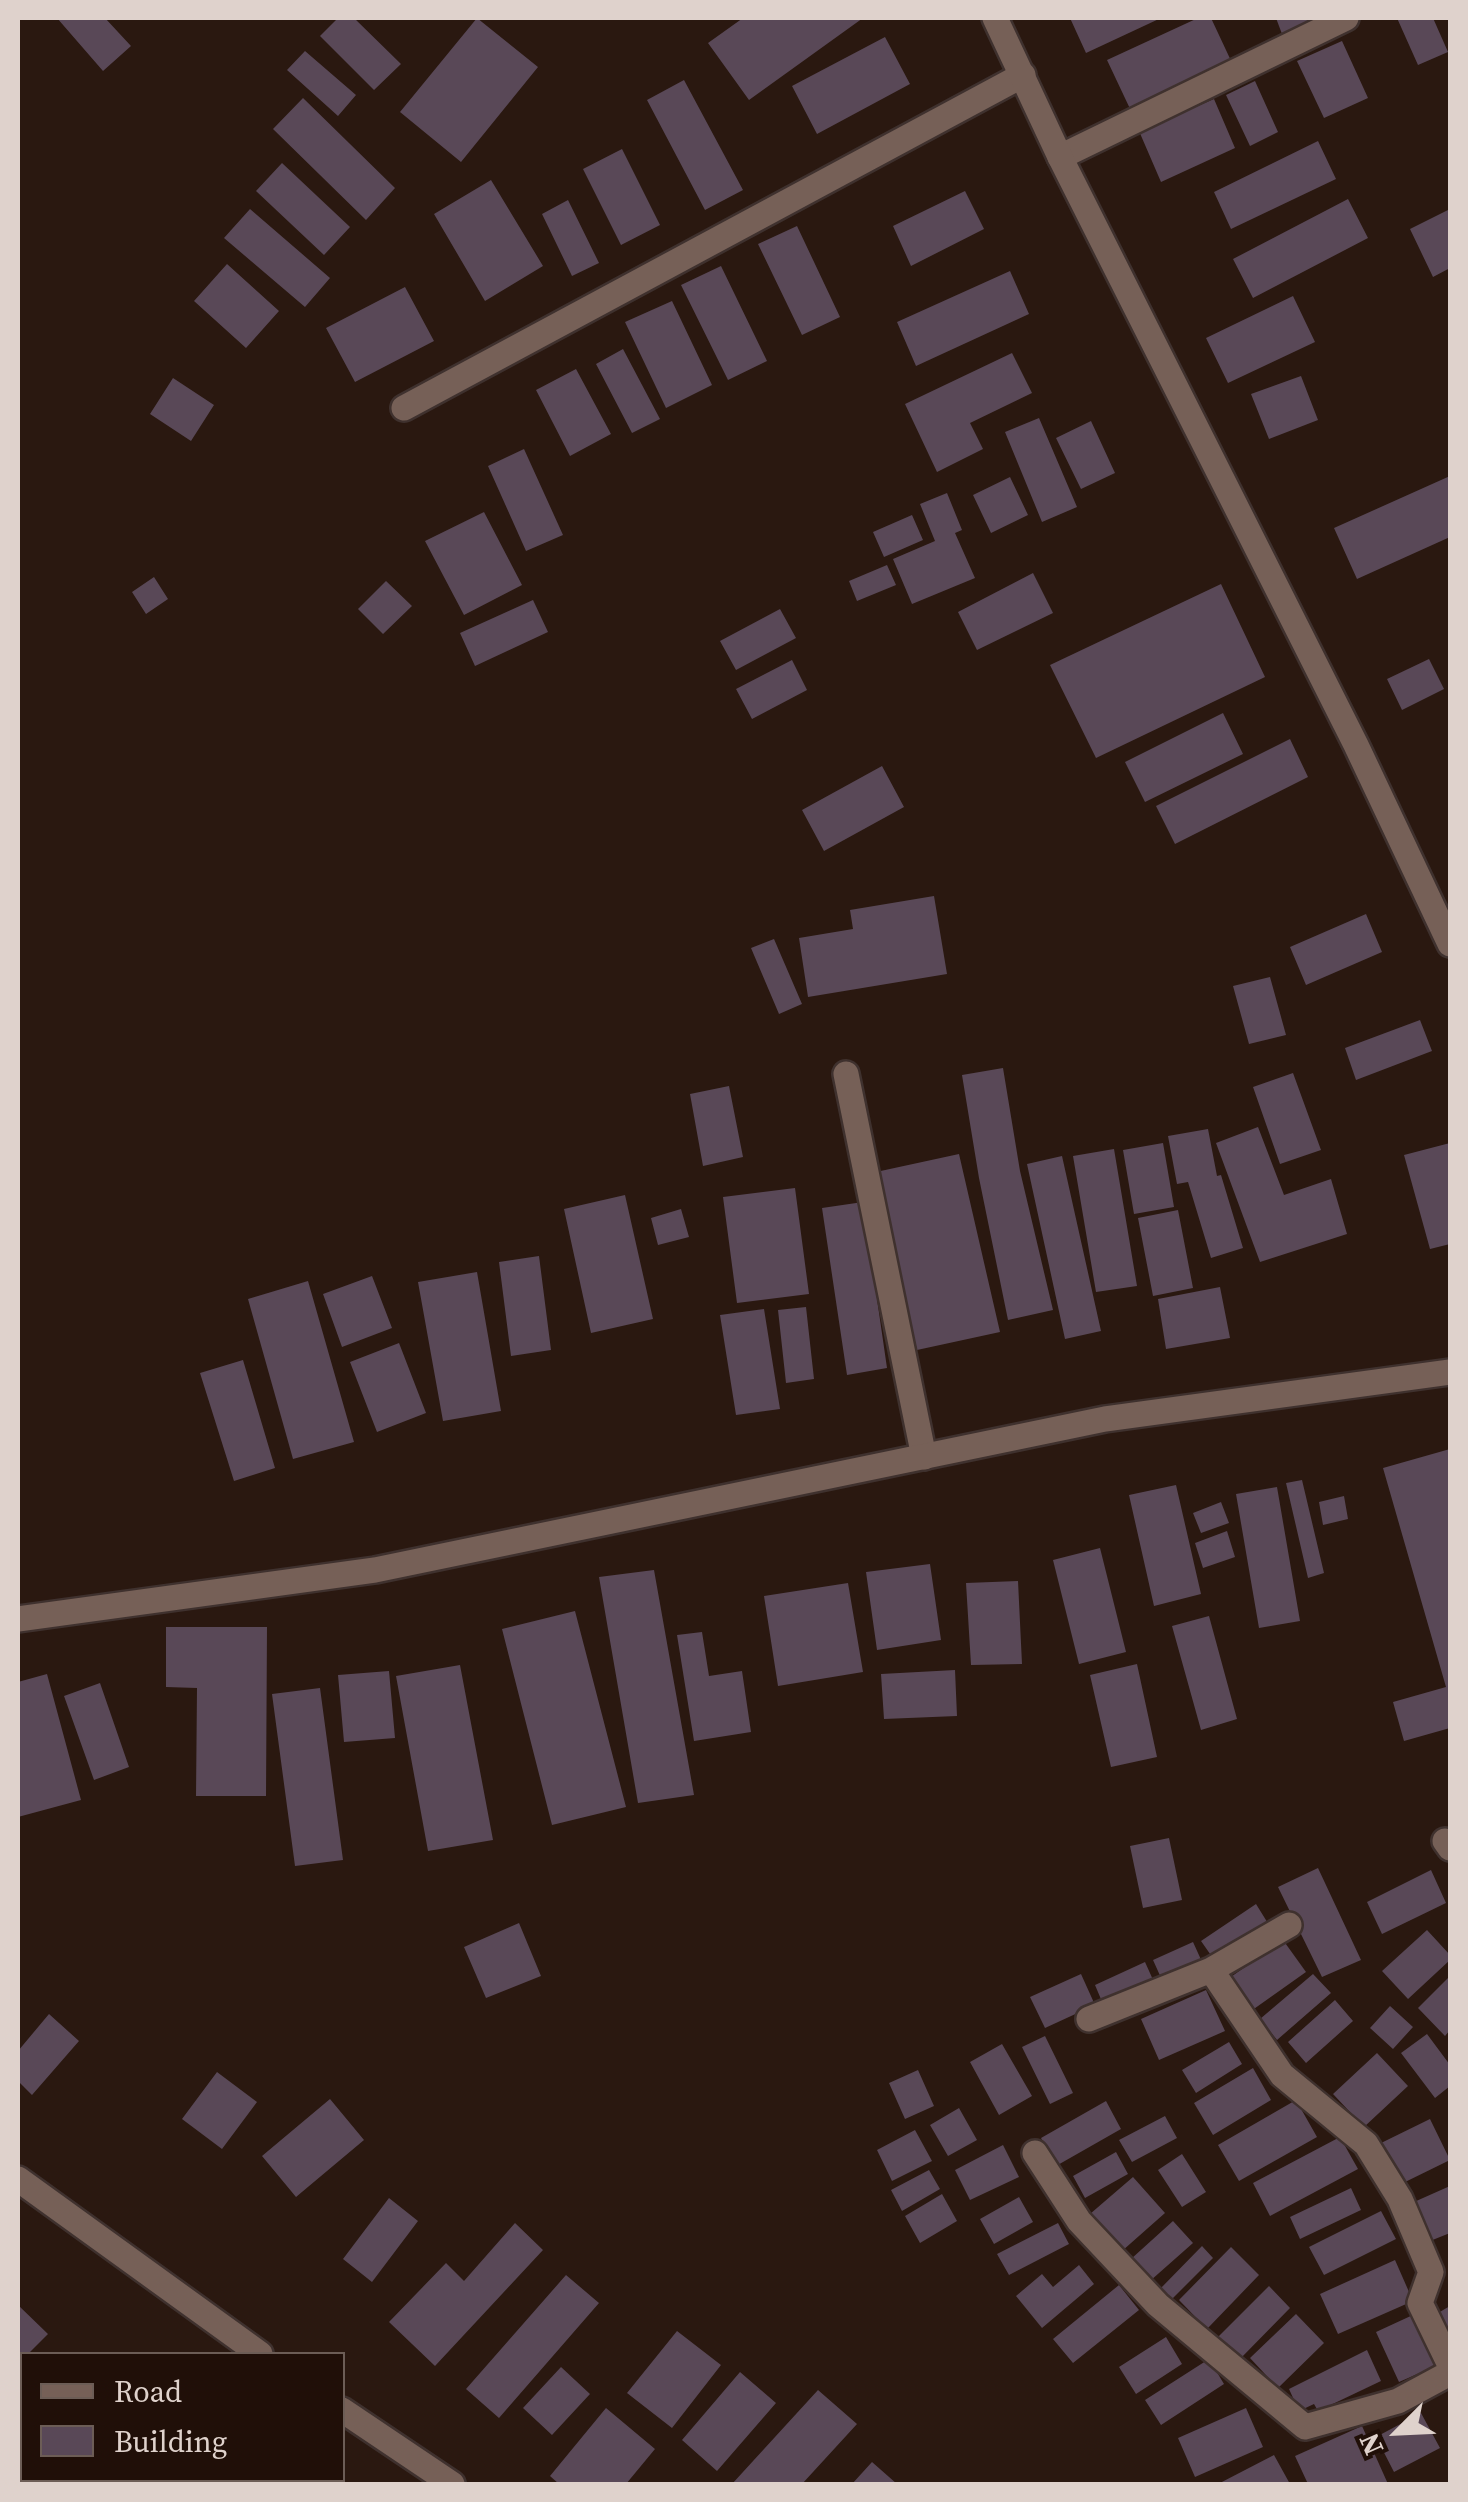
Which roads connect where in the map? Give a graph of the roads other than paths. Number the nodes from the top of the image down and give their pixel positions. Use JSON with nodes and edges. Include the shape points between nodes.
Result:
{"nodes":[{"id":1,"x":995,"y":18,"type":"edge"},
{"id":2,"x":1346,"y":18,"type":"edge"},
{"id":3,"x":1022,"y":74,"type":"junction"},
{"id":4,"x":1060,"y":157,"type":"junction"},
{"id":5,"x":404,"y":408,"type":"dead end"},
{"id":6,"x":1450,"y":944,"type":"edge"},
{"id":7,"x":846,"y":1074,"type":"dead end"},
{"id":8,"x":1450,"y":1372,"type":"edge"},
{"id":9,"x":924,"y":1457,"type":"junction"},
{"id":10,"x":18,"y":1619,"type":"edge"},
{"id":11,"x":1289,"y":1925,"type":"dead end"},
{"id":12,"x":1210,"y":1970,"type":"junction"},
{"id":13,"x":1089,"y":2019,"type":"dead end"},
{"id":14,"x":1035,"y":2153,"type":"dead end"},
{"id":15,"x":18,"y":2179,"type":"edge"},
{"id":16,"x":257,"y":2352,"type":"edge"},
{"id":17,"x":1450,"y":2369,"type":"edge"},
{"id":18,"x":345,"y":2412,"type":"edge"},
{"id":19,"x":452,"y":2484,"type":"edge"}],
"edges":[{"from":1,"to":3,"type":"street"},
{"from":2,"to":4,"type":"street"},
{"from":3,"to":4,"type":"street"},
{"from":3,"to":5,"type":"street"},
{"from":4,"to":6,"type":"street"},
{"from":7,"to":9,"type":"street"},
{"from":8,"to":9,"type":"street","via":[[1105,1419]]},
{"from":9,"to":10,"type":"street","via":[[376,1570]]},
{"from":11,"to":12,"type":"street"},
{"from":12,"to":13,"type":"street"},
{"from":12,"to":17,"type":"street","via":[[1282,2075],[1366,2144],[1400,2200],[1431,2272],[1420,2303]]},
{"from":14,"to":17,"type":"street","via":[[1079,2222],[1158,2305],[1304,2427],[1398,2401]]},
{"from":15,"to":16,"type":"street"},
{"from":18,"to":19,"type":"street"}]}
